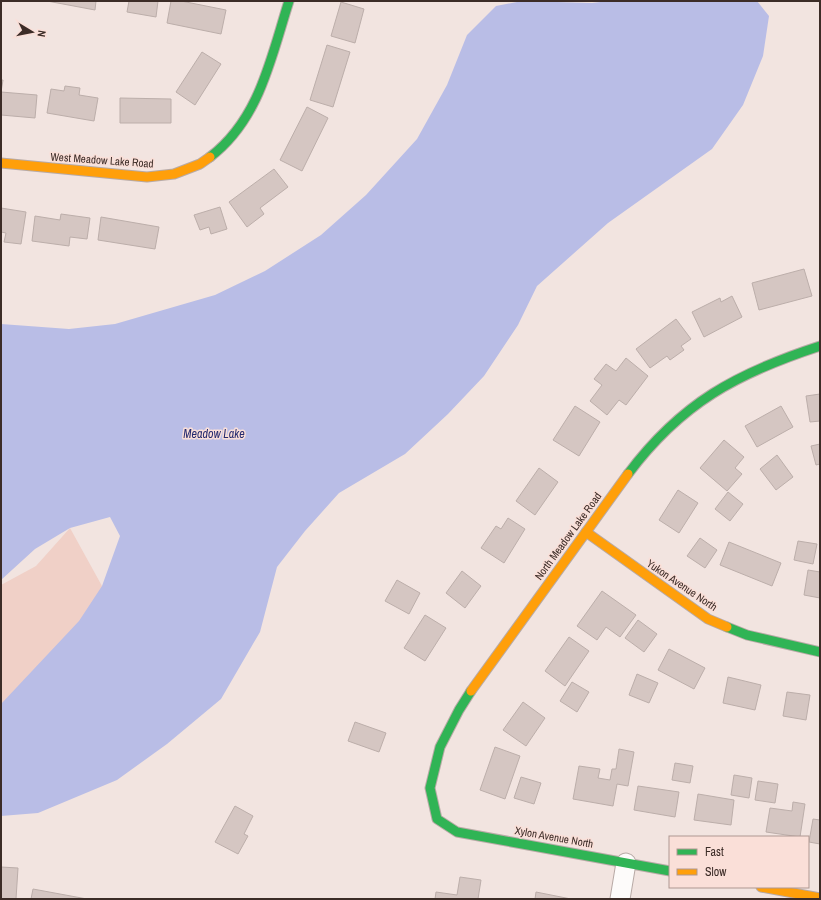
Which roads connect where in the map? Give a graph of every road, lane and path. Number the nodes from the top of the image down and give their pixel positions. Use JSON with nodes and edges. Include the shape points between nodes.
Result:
{"nodes":[{"id":1,"x":289,"y":1,"type":"edge"},
{"id":2,"x":1,"y":163,"type":"edge"},
{"id":3,"x":820,"y":346,"type":"edge"},
{"id":4,"x":586,"y":532,"type":"junction"},
{"id":5,"x":820,"y":652,"type":"edge"},
{"id":6,"x":437,"y":819,"type":"joint"},
{"id":7,"x":626,"y":863,"type":"junction"},
{"id":8,"x":669,"y":870,"type":"edge"},
{"id":9,"x":766,"y":888,"type":"edge"},
{"id":10,"x":820,"y":898,"type":"edge"},
{"id":11,"x":620,"y":899,"type":"edge"}],
"edges":[{"from":1,"to":2,"type":"street","name":"West Meadow Lake Road","via":[[257,99],[243,123],[224,146],[200,164],[174,174],[147,177]]},
{"from":3,"to":4,"type":"street","name":"North Meadow Lake Road","via":[[778,359],[736,378],[699,402],[665,430],[636,464]]},
{"from":4,"to":5,"type":"street","name":"Yukon Avenue North","via":[[708,619],[747,635]]},
{"from":4,"to":6,"type":"street","name":"North Meadow Lake Road","via":[[459,710],[440,747],[430,788]]},
{"from":6,"to":7,"type":"street","name":"Xylon Avenue North","via":[[457,832]]},
{"from":7,"to":8,"type":"street","name":"Xylon Avenue North"},
{"from":7,"to":11,"type":"street"},
{"from":9,"to":10,"type":"street"}]}
